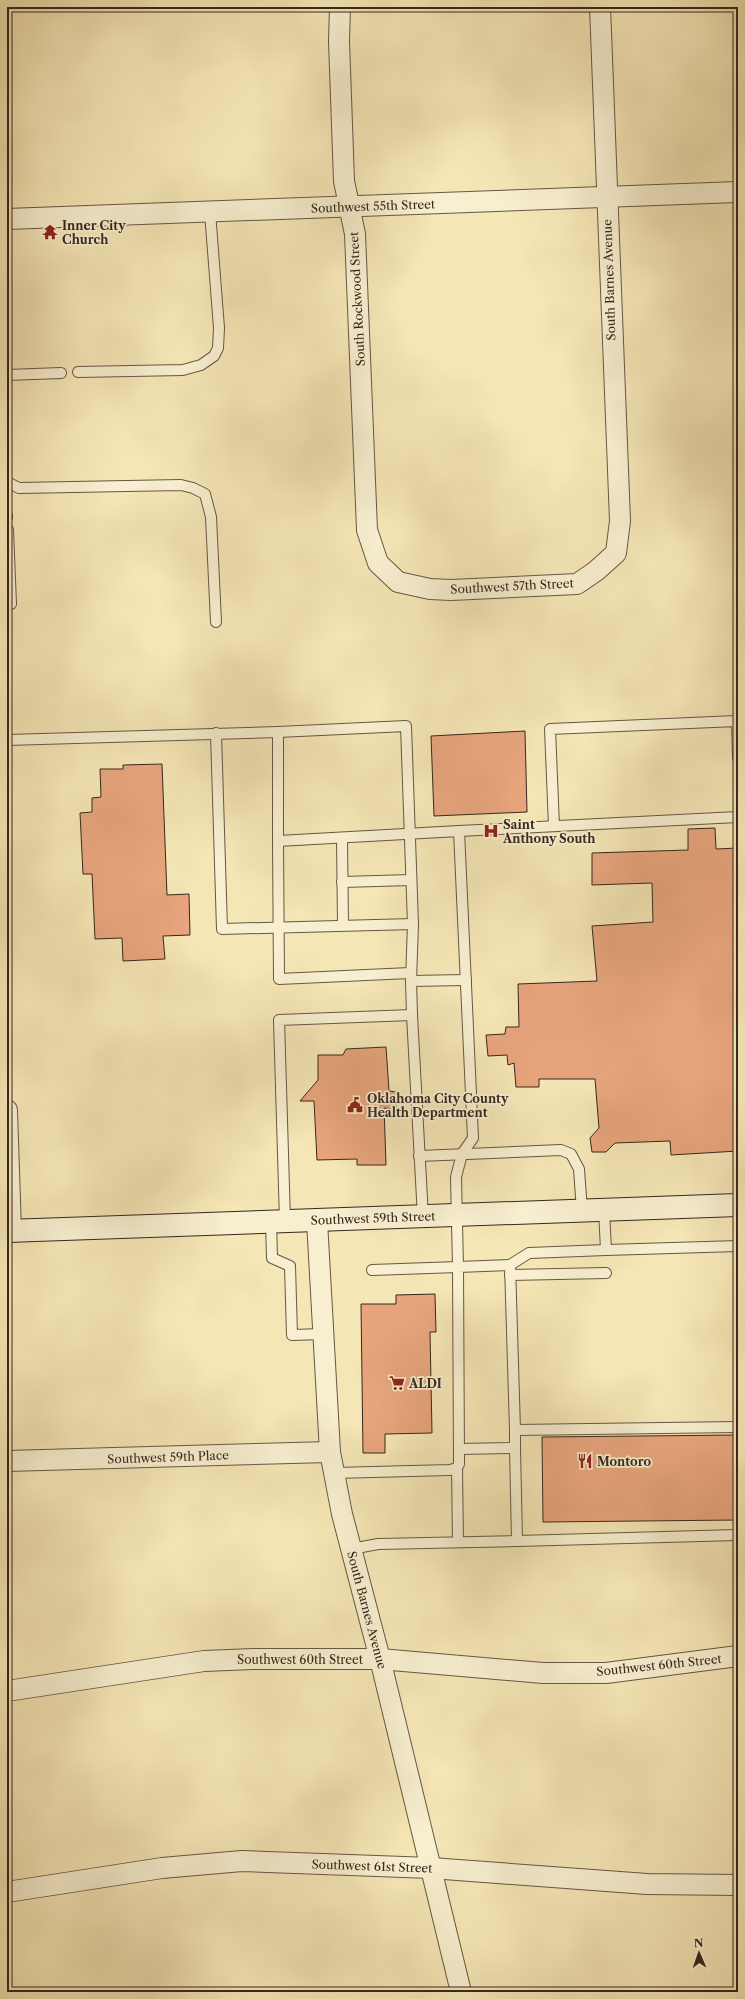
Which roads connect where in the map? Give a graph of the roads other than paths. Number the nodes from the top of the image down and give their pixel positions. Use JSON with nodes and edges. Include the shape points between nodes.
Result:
{"nodes":[{"id":1,"x":340,"y":7,"type":"edge"},
{"id":2,"x":600,"y":7,"type":"edge"},
{"id":3,"x":738,"y":192,"type":"edge"},
{"id":4,"x":606,"y":197,"type":"junction"},
{"id":5,"x":350,"y":207,"type":"junction"},
{"id":6,"x":210,"y":212,"type":"junction"},
{"id":7,"x":7,"y":219,"type":"edge"},
{"id":8,"x":78,"y":372,"type":"dead end"},
{"id":9,"x":61,"y":373,"type":"dead end"},
{"id":10,"x":7,"y":375,"type":"edge"},
{"id":11,"x":7,"y":482,"type":"edge"},
{"id":12,"x":8,"y":530,"type":"edge"},
{"id":13,"x":616,"y":553,"type":"joint"},
{"id":14,"x":398,"y":582,"type":"joint"},
{"id":15,"x":7,"y":604,"type":"edge"},
{"id":16,"x":216,"y":622,"type":"dead end"},
{"id":17,"x":278,"y":732,"type":"junction"},
{"id":18,"x":216,"y":733,"type":"junction"},
{"id":19,"x":7,"y":740,"type":"edge"},
{"id":20,"x":738,"y":758,"type":"edge"},
{"id":21,"x":738,"y":817,"type":"edge"},
{"id":22,"x":554,"y":826,"type":"junction"},
{"id":23,"x":459,"y":831,"type":"junction"},
{"id":24,"x":409,"y":834,"type":"junction"},
{"id":25,"x":342,"y":838,"type":"junction"},
{"id":26,"x":278,"y":841,"type":"junction"},
{"id":27,"x":411,"y":880,"type":"junction"},
{"id":28,"x":342,"y":882,"type":"junction"},
{"id":29,"x":413,"y":924,"type":"junction"},
{"id":30,"x":343,"y":925,"type":"junction"},
{"id":31,"x":280,"y":928,"type":"junction"},
{"id":32,"x":410,"y":977,"type":"junction"},
{"id":33,"x":466,"y":980,"type":"junction"},
{"id":34,"x":412,"y":1016,"type":"junction"},
{"id":35,"x":7,"y":1110,"type":"edge"},
{"id":36,"x":462,"y":1154,"type":"junction"},
{"id":37,"x":419,"y":1156,"type":"junction"},
{"id":38,"x":738,"y":1205,"type":"edge"},
{"id":39,"x":604,"y":1210,"type":"junction"},
{"id":40,"x":582,"y":1211,"type":"junction"},
{"id":41,"x":457,"y":1215,"type":"junction"},
{"id":42,"x":423,"y":1217,"type":"junction"},
{"id":43,"x":317,"y":1220,"type":"junction"},
{"id":44,"x":278,"y":1221,"type":"junction"},
{"id":45,"x":9,"y":1231,"type":"edge"},
{"id":46,"x":738,"y":1246,"type":"edge"},
{"id":47,"x":606,"y":1250,"type":"junction"},
{"id":48,"x":510,"y":1265,"type":"junction"},
{"id":49,"x":458,"y":1267,"type":"junction"},
{"id":50,"x":372,"y":1270,"type":"dead end"},
{"id":51,"x":606,"y":1273,"type":"dead end"},
{"id":52,"x":510,"y":1276,"type":"junction"},
{"id":53,"x":324,"y":1334,"type":"junction"},
{"id":54,"x":738,"y":1427,"type":"edge"},
{"id":55,"x":515,"y":1430,"type":"junction"},
{"id":56,"x":515,"y":1448,"type":"junction"},
{"id":57,"x":459,"y":1449,"type":"junction"},
{"id":58,"x":330,"y":1452,"type":"junction"},
{"id":59,"x":7,"y":1461,"type":"edge"},
{"id":60,"x":457,"y":1468,"type":"junction"},
{"id":61,"x":334,"y":1473,"type":"junction"},
{"id":62,"x":738,"y":1535,"type":"edge"},
{"id":63,"x":517,"y":1541,"type":"junction"},
{"id":64,"x":458,"y":1542,"type":"junction"},
{"id":65,"x":351,"y":1549,"type":"junction"},
{"id":66,"x":738,"y":1656,"type":"edge"},
{"id":67,"x":380,"y":1659,"type":"junction"},
{"id":68,"x":7,"y":1692,"type":"edge"},
{"id":69,"x":430,"y":1868,"type":"junction"},
{"id":70,"x":738,"y":1885,"type":"edge"},
{"id":71,"x":7,"y":1892,"type":"edge"},
{"id":72,"x":462,"y":1992,"type":"edge"}],
"edges":[{"from":1,"to":5,"type":"street","name":"South Rockwood Street","via":[[344,181]]},
{"from":2,"to":4,"type":"street","name":"South Barnes Avenue"},
{"from":3,"to":4,"type":"street","name":"Southwest 55th Street"},
{"from":4,"to":5,"type":"street","name":"Southwest 55th Street"},
{"from":4,"to":13,"type":"street","name":"South Barnes Avenue","via":[[620,522]]},
{"from":5,"to":6,"type":"street","name":"Southwest 55th Street"},
{"from":5,"to":14,"type":"street","name":"South Rockwood Street","via":[[355,234],[367,530],[378,563]]},
{"from":6,"to":7,"type":"street","name":"Southwest 55th Street"},
{"from":6,"to":8,"type":"lane","via":[[219,328],[218,348],[214,356],[201,365],[183,370]]},
{"from":9,"to":10,"type":"lane"},
{"from":11,"to":16,"type":"lane","via":[[19,488],[181,485],[205,494],[211,517]]},
{"from":12,"to":15,"type":"lane","via":[[11,604]]},
{"from":13,"to":14,"type":"street","name":"Southwest 57th Street","via":[[577,584],[452,590],[430,589]]},
{"from":17,"to":18,"type":"lane"},
{"from":17,"to":24,"type":"lane","via":[[406,726]]},
{"from":17,"to":26,"type":"lane"},
{"from":18,"to":19,"type":"lane"},
{"from":18,"to":31,"type":"lane","via":[[222,929]]},
{"from":20,"to":22,"type":"lane","via":[[737,721],[550,729]]},
{"from":21,"to":22,"type":"lane"},
{"from":22,"to":23,"type":"lane"},
{"from":23,"to":24,"type":"lane"},
{"from":23,"to":33,"type":"lane"},
{"from":24,"to":25,"type":"lane"},
{"from":24,"to":27,"type":"lane"},
{"from":25,"to":26,"type":"lane"},
{"from":25,"to":28,"type":"lane"},
{"from":26,"to":31,"type":"lane"},
{"from":27,"to":28,"type":"lane"},
{"from":27,"to":29,"type":"lane"},
{"from":28,"to":30,"type":"lane"},
{"from":29,"to":30,"type":"lane"},
{"from":29,"to":32,"type":"lane"},
{"from":30,"to":31,"type":"lane"},
{"from":31,"to":32,"type":"lane","via":[[279,978]]},
{"from":32,"to":33,"type":"lane"},
{"from":32,"to":34,"type":"lane"},
{"from":33,"to":36,"type":"lane","via":[[473,1138]]},
{"from":34,"to":37,"type":"lane"},
{"from":34,"to":44,"type":"lane","via":[[279,1020]]},
{"from":35,"to":45,"type":"street"},
{"from":36,"to":37,"type":"lane"},
{"from":36,"to":40,"type":"lane","via":[[561,1150],[571,1154],[579,1169]]},
{"from":36,"to":41,"type":"lane","via":[[456,1177]]},
{"from":37,"to":42,"type":"lane"},
{"from":38,"to":39,"type":"main road","name":"Southwest 59th Street"},
{"from":39,"to":40,"type":"main road","name":"Southwest 59th Street"},
{"from":39,"to":47,"type":"lane"},
{"from":40,"to":41,"type":"main road","name":"Southwest 59th Street"},
{"from":41,"to":42,"type":"main road","name":"Southwest 59th Street"},
{"from":41,"to":49,"type":"lane"},
{"from":42,"to":43,"type":"main road","name":"Southwest 59th Street"},
{"from":43,"to":44,"type":"main road","name":"Southwest 59th Street"},
{"from":43,"to":53,"type":"street","name":"South Barnes Avenue"},
{"from":44,"to":45,"type":"main road","name":"Southwest 59th Street"},
{"from":44,"to":53,"type":"lane","via":[[272,1258],[290,1266],[292,1335]]},
{"from":46,"to":47,"type":"lane"},
{"from":47,"to":48,"type":"lane","via":[[530,1253]]},
{"from":48,"to":49,"type":"lane"},
{"from":48,"to":52,"type":"lane"},
{"from":49,"to":50,"type":"lane"},
{"from":49,"to":57,"type":"lane"},
{"from":51,"to":52,"type":"lane"},
{"from":52,"to":55,"type":"lane"},
{"from":53,"to":58,"type":"street","name":"South Barnes Avenue"},
{"from":54,"to":55,"type":"lane"},
{"from":55,"to":56,"type":"lane"},
{"from":56,"to":57,"type":"lane"},
{"from":56,"to":63,"type":"lane"},
{"from":57,"to":60,"type":"lane"},
{"from":58,"to":59,"type":"street","name":"Southwest 59th Place"},
{"from":58,"to":61,"type":"street","name":"South Barnes Avenue"},
{"from":60,"to":61,"type":"lane"},
{"from":60,"to":64,"type":"lane"},
{"from":61,"to":65,"type":"street","name":"South Barnes Avenue"},
{"from":62,"to":63,"type":"lane"},
{"from":63,"to":64,"type":"lane"},
{"from":64,"to":65,"type":"lane","via":[[378,1544]]},
{"from":65,"to":67,"type":"street","name":"South Barnes Avenue"},
{"from":66,"to":67,"type":"street","name":"Southwest 60th Street","via":[[606,1673],[543,1673]]},
{"from":67,"to":68,"type":"street","name":"Southwest 60th Street","via":[[204,1661]]},
{"from":67,"to":69,"type":"street","name":"South Barnes Avenue"},
{"from":69,"to":70,"type":"street","name":"Southwest 61st Street","via":[[647,1884]]},
{"from":69,"to":71,"type":"street","name":"Southwest 61st Street","via":[[242,1861],[162,1868]]},
{"from":69,"to":72,"type":"street","name":"South Barnes Avenue"}]}
